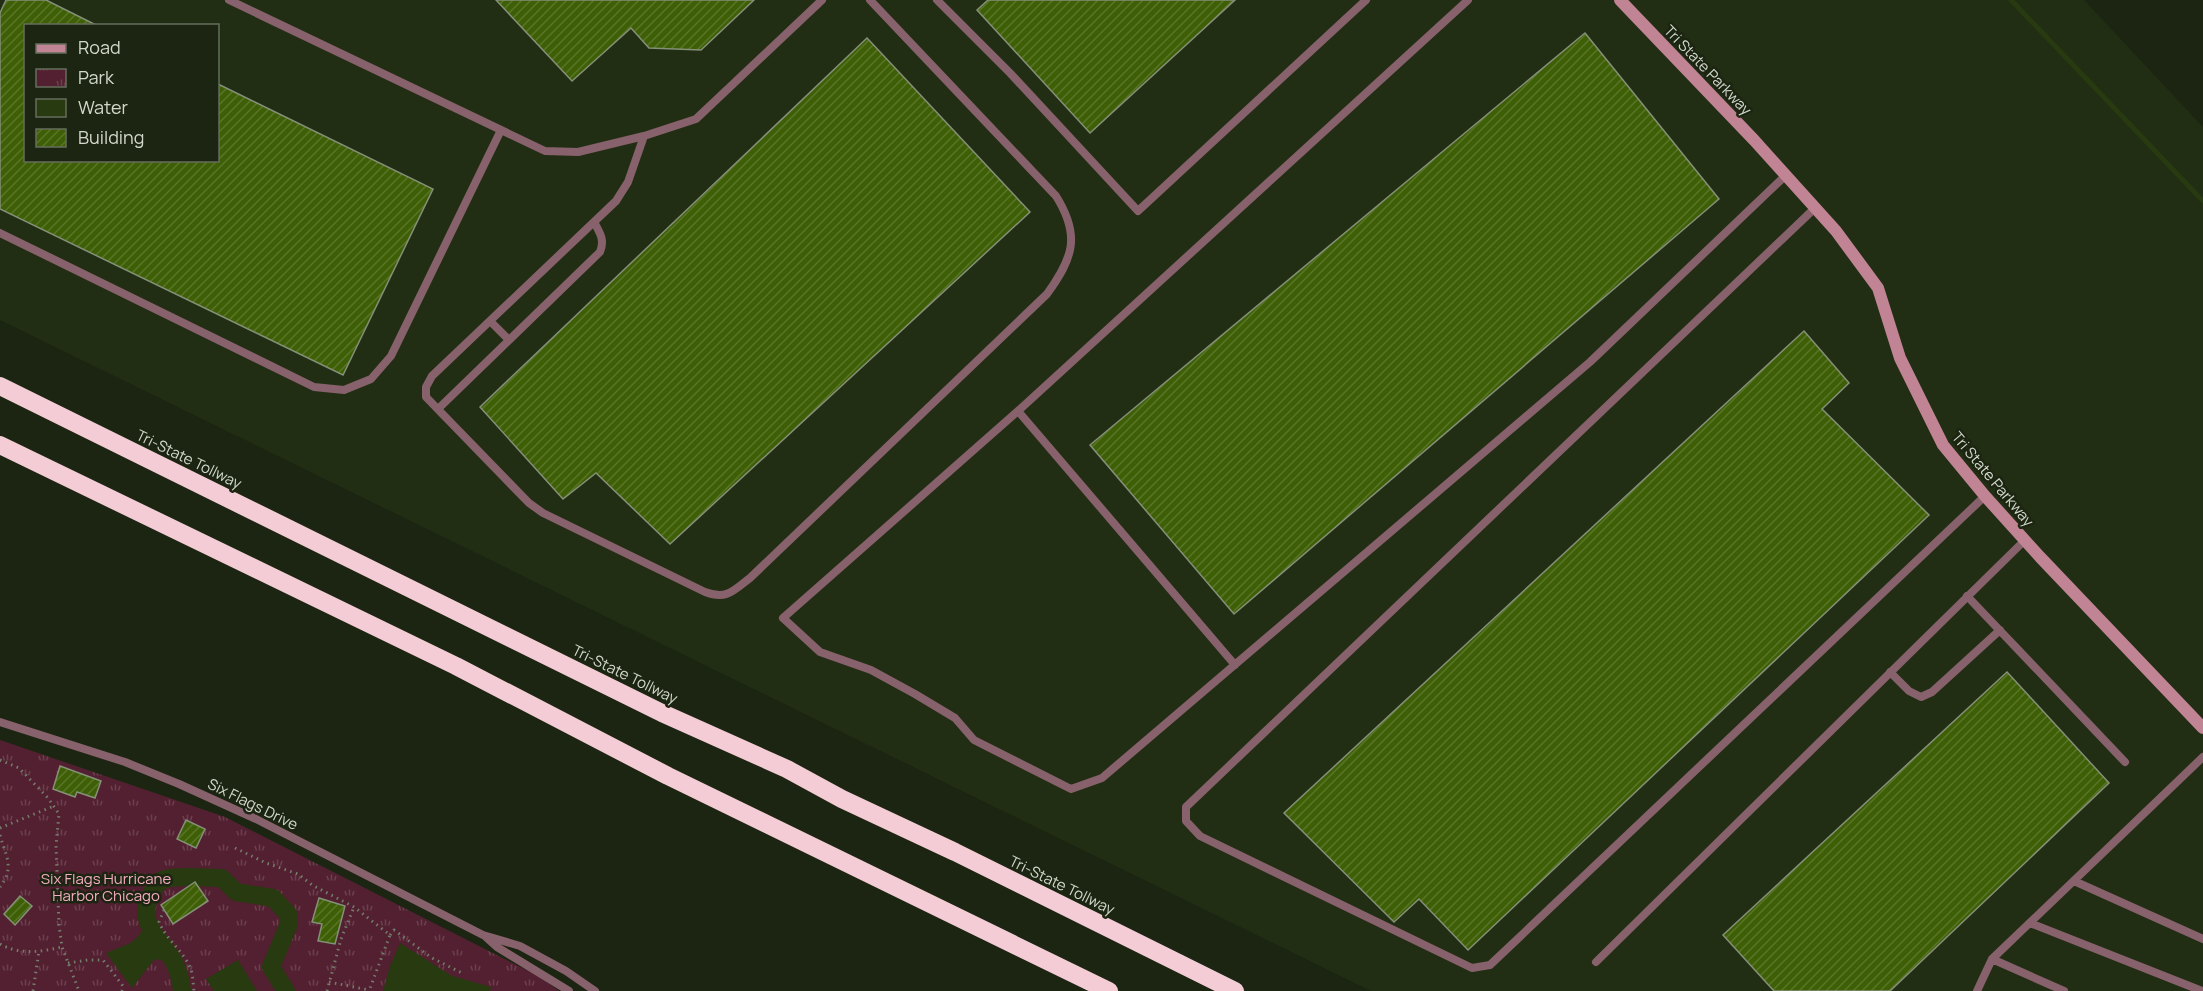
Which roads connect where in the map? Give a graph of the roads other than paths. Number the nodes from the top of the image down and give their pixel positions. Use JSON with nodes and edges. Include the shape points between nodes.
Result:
{"nodes":[{"id":1,"x":229,"y":0,"type":"edge"},
{"id":2,"x":822,"y":0,"type":"edge"},
{"id":3,"x":870,"y":0,"type":"edge"},
{"id":4,"x":939,"y":0,"type":"edge"},
{"id":5,"x":1366,"y":0,"type":"edge"},
{"id":6,"x":1468,"y":0,"type":"edge"},
{"id":7,"x":1620,"y":0,"type":"edge"},
{"id":8,"x":501,"y":130,"type":"junction"},
{"id":9,"x":644,"y":136,"type":"junction"},
{"id":10,"x":1786,"y":176,"type":"junction"},
{"id":11,"x":1815,"y":208,"type":"junction"},
{"id":12,"x":594,"y":222,"type":"junction"},
{"id":13,"x":0,"y":233,"type":"edge"},
{"id":14,"x":490,"y":321,"type":"junction"},
{"id":15,"x":509,"y":340,"type":"junction"},
{"id":16,"x":0,"y":386,"type":"edge"},
{"id":17,"x":438,"y":409,"type":"junction"},
{"id":18,"x":1018,"y":411,"type":"junction"},
{"id":19,"x":0,"y":445,"type":"edge"},
{"id":20,"x":1985,"y":496,"type":"junction"},
{"id":21,"x":2025,"y":540,"type":"junction"},
{"id":22,"x":1967,"y":596,"type":"junction"},
{"id":23,"x":2000,"y":630,"type":"junction"},
{"id":24,"x":1235,"y":665,"type":"junction"},
{"id":25,"x":1890,"y":672,"type":"junction"},
{"id":26,"x":0,"y":722,"type":"edge"},
{"id":27,"x":2203,"y":728,"type":"edge"},
{"id":28,"x":2203,"y":756,"type":"edge"},
{"id":29,"x":2125,"y":762,"type":"dead end"},
{"id":30,"x":2074,"y":881,"type":"junction"},
{"id":31,"x":2030,"y":923,"type":"junction"},
{"id":32,"x":483,"y":934,"type":"junction"},
{"id":33,"x":2203,"y":939,"type":"edge"},
{"id":34,"x":1992,"y":959,"type":"junction"},
{"id":35,"x":1596,"y":962,"type":"dead end"},
{"id":36,"x":569,"y":991,"type":"edge"},
{"id":37,"x":595,"y":991,"type":"edge"},
{"id":38,"x":1109,"y":991,"type":"edge"},
{"id":39,"x":1235,"y":991,"type":"edge"},
{"id":40,"x":1977,"y":991,"type":"edge"},
{"id":41,"x":2064,"y":991,"type":"edge"},
{"id":42,"x":2202,"y":991,"type":"edge"}],
"edges":[{"from":1,"to":8,"type":"lane"},
{"from":2,"to":9,"type":"lane","via":[[696,119]]},
{"from":3,"to":17,"type":"lane","via":[[1056,196],[1072,231],[1070,253],[1047,294],[750,578],[729,595],[717,597],[543,513]]},
{"from":4,"to":5,"type":"lane","via":[[1138,211]]},
{"from":6,"to":18,"type":"lane"},
{"from":7,"to":10,"type":"street","name":"Tri State Parkway"},
{"from":8,"to":9,"type":"lane","via":[[545,151],[578,152]]},
{"from":8,"to":13,"type":"lane","via":[[391,356],[371,379],[344,390],[314,387]]},
{"from":9,"to":12,"type":"lane","via":[[628,182],[616,201]]},
{"from":10,"to":11,"type":"street","name":"Tri State Parkway"},
{"from":10,"to":24,"type":"lane","via":[[1590,362]]},
{"from":11,"to":20,"type":"street","name":"Tri State Parkway","via":[[1878,288],[1900,358],[1943,445]]},
{"from":11,"to":20,"type":"lane","via":[[1186,807],[1186,821],[1200,836],[1472,968],[1490,965]]},
{"from":12,"to":14,"type":"lane"},
{"from":12,"to":15,"type":"lane","via":[[603,238],[600,252]]},
{"from":14,"to":15,"type":"lane"},
{"from":14,"to":17,"type":"lane","via":[[432,376],[426,397]]},
{"from":15,"to":17,"type":"lane"},
{"from":16,"to":39,"type":"highway","name":"Tri-State Tollway"},
{"from":18,"to":24,"type":"lane"},
{"from":18,"to":24,"type":"lane","via":[[783,618],[819,652],[871,670],[897,684],[955,718],[974,740],[1071,789],[1102,778]]},
{"from":19,"to":38,"type":"highway","via":[[425,650],[669,776]]},
{"from":20,"to":21,"type":"street","name":"Tri State Parkway"},
{"from":21,"to":22,"type":"lane"},
{"from":21,"to":27,"type":"street","name":"Tri State Parkway"},
{"from":22,"to":23,"type":"lane"},
{"from":22,"to":25,"type":"lane"},
{"from":23,"to":25,"type":"lane","via":[[1932,692],[1921,697]]},
{"from":23,"to":29,"type":"lane"},
{"from":25,"to":35,"type":"lane"},
{"from":26,"to":32,"type":"lane","name":"Six Flags Drive","via":[[125,762],[179,784]]},
{"from":28,"to":30,"type":"lane"},
{"from":30,"to":31,"type":"lane"},
{"from":30,"to":33,"type":"lane"},
{"from":31,"to":34,"type":"lane"},
{"from":31,"to":42,"type":"lane"},
{"from":32,"to":36,"type":"lane","name":"Six Flags Drive","via":[[497,947]]},
{"from":32,"to":37,"type":"lane","name":"Six Flags Drive","via":[[519,946]]},
{"from":34,"to":40,"type":"lane"},
{"from":34,"to":41,"type":"lane"}]}
